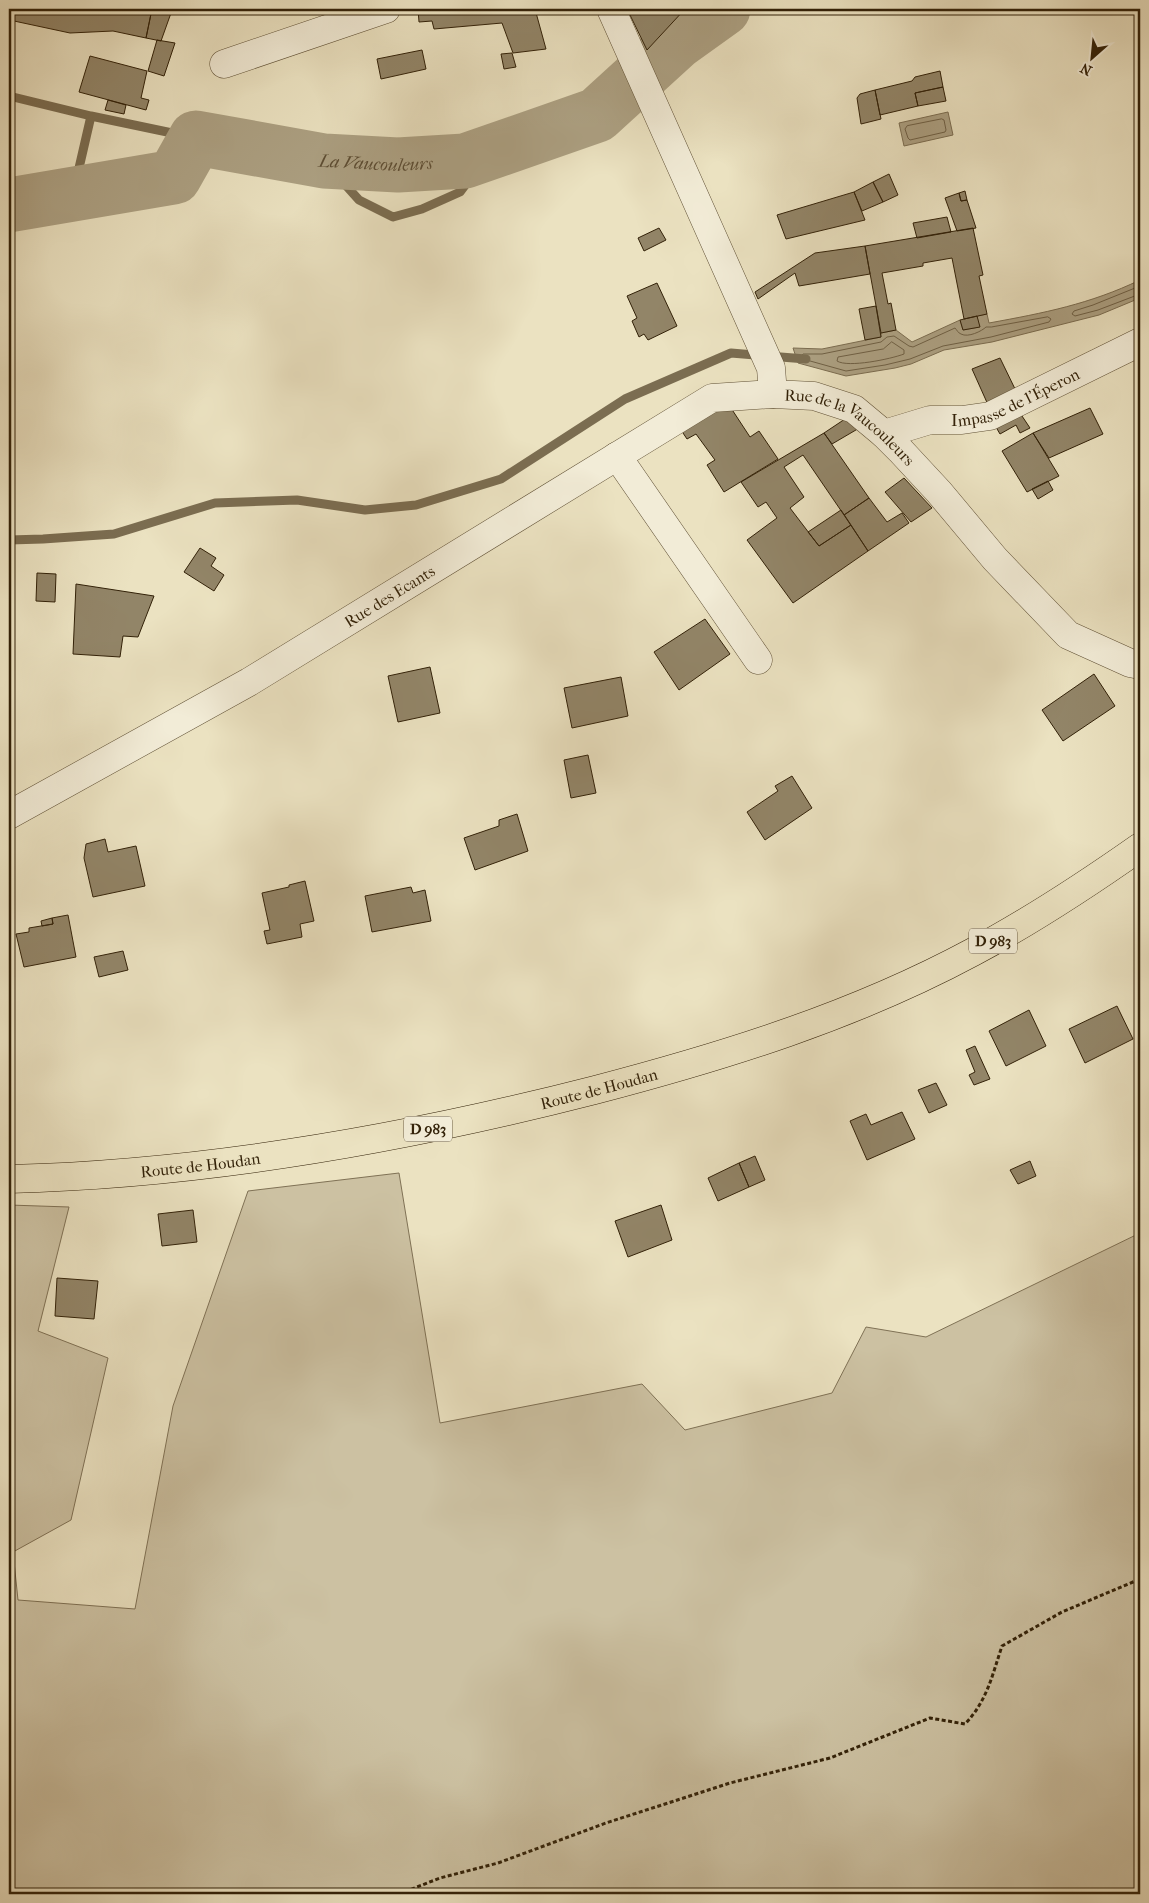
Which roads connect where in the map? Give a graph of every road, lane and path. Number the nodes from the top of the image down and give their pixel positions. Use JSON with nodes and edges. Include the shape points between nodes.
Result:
{"nodes":[{"id":1,"x":386,"y":9,"type":"edge"},
{"id":2,"x":612,"y":9,"type":"edge"},
{"id":3,"x":224,"y":64,"type":"dead end"},
{"id":4,"x":1140,"y":342,"type":"edge"},
{"id":5,"x":773,"y":394,"type":"junction"},
{"id":6,"x":884,"y":434,"type":"junction"},
{"id":7,"x":617,"y":456,"type":"junction"},
{"id":8,"x":758,"y":660,"type":"dead end"},
{"id":9,"x":1135,"y":664,"type":"edge"},
{"id":10,"x":9,"y":815,"type":"edge"},
{"id":11,"x":1140,"y":847,"type":"edge"},
{"id":12,"x":9,"y":1179,"type":"edge"},
{"id":13,"x":1140,"y":1579,"type":"edge"},
{"id":14,"x":399,"y":1894,"type":"edge"}],
"edges":[{"from":1,"to":3,"type":"street"},
{"from":2,"to":5,"type":"street","name":"Rue de la Vaucouleurs","via":[[771,368]]},
{"from":4,"to":6,"type":"street","name":"Impasse de l'Éperon","via":[[990,416],[930,420]]},
{"from":5,"to":6,"type":"street","name":"Rue de la Vaucouleurs","via":[[814,396],[854,409]]},
{"from":5,"to":7,"type":"street","name":"Rue des Ecants","via":[[712,398]]},
{"from":6,"to":9,"type":"street","name":"Rue de la Vaucouleurs","via":[[939,492],[995,560],[1068,635]]},
{"from":7,"to":8,"type":"street"},
{"from":7,"to":10,"type":"street","name":"Rue des Ecants","via":[[250,682]]},
{"from":11,"to":12,"type":"main road","name":"Route de Houdan","number":"D 983","via":[[1032,920],[970,954],[835,1015],[725,1054],[531,1106],[312,1151],[98,1175]]},
{"from":13,"to":14,"type":"path","via":[[1062,1612],[1002,1646],[985,1698],[965,1724],[930,1718],[830,1758],[730,1783]]}]}
